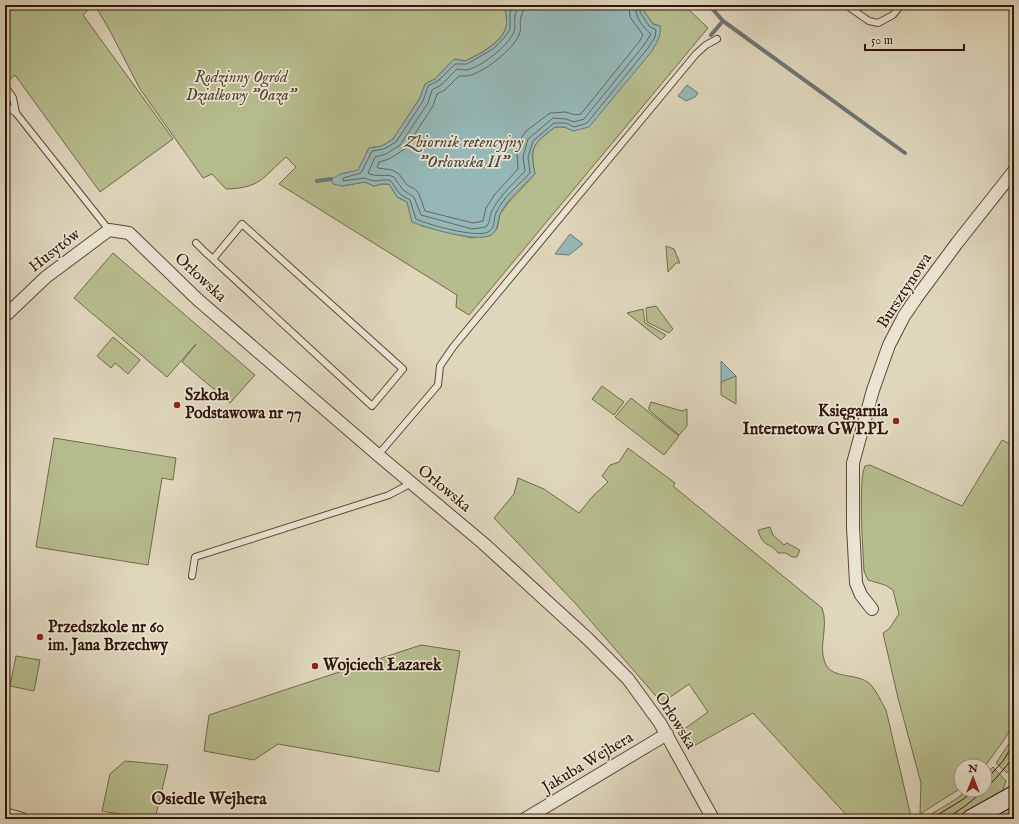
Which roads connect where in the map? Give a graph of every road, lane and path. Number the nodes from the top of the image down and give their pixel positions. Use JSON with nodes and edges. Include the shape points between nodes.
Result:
{"nodes":[{"id":1,"x":846,"y":5,"type":"edge"},
{"id":2,"x":901,"y":5,"type":"edge"},
{"id":3,"x":717,"y":39,"type":"dead end"},
{"id":4,"x":5,"y":86,"type":"edge"},
{"id":5,"x":5,"y":105,"type":"edge"},
{"id":6,"x":16,"y":113,"type":"junction"},
{"id":7,"x":1014,"y":171,"type":"edge"},
{"id":8,"x":109,"y":230,"type":"junction"},
{"id":9,"x":196,"y":243,"type":"dead end"},
{"id":10,"x":213,"y":259,"type":"junction"},
{"id":11,"x":5,"y":316,"type":"edge"},
{"id":12,"x":378,"y":455,"type":"junction"},
{"id":13,"x":410,"y":481,"type":"junction"},
{"id":14,"x":192,"y":576,"type":"dead end"},
{"id":15,"x":872,"y":609,"type":"dead end"},
{"id":16,"x":667,"y":734,"type":"junction"},
{"id":17,"x":1014,"y":795,"type":"edge"},
{"id":18,"x":5,"y":814,"type":"edge"},
{"id":19,"x":22,"y":819,"type":"edge"},
{"id":20,"x":525,"y":819,"type":"edge"},
{"id":21,"x":713,"y":819,"type":"edge"},
{"id":22,"x":971,"y":819,"type":"edge"}],
"edges":[{"from":1,"to":2,"type":"lane","via":[[869,21],[878,23],[893,15]]},
{"from":3,"to":12,"type":"lane","via":[[696,54],[454,347],[440,366],[438,384]]},
{"from":4,"to":6,"type":"lane","via":[[13,98]]},
{"from":5,"to":6,"type":"lane"},
{"from":6,"to":8,"type":"lane"},
{"from":7,"to":15,"type":"street","name":"Bursztynowa","via":[[917,296],[889,345],[876,383],[853,463],[856,583],[861,596]]},
{"from":8,"to":11,"type":"street","name":"Husytów","via":[[46,277]]},
{"from":8,"to":12,"type":"street","name":"Orłowska","via":[[129,233],[197,299]]},
{"from":9,"to":10,"type":"lane"},
{"from":10,"to":10,"type":"lane","via":[[372,406],[403,369],[242,224]]},
{"from":12,"to":13,"type":"street","name":"Orłowska"},
{"from":13,"to":14,"type":"lane","via":[[389,495],[195,557]]},
{"from":13,"to":16,"type":"street","name":"Orłowska","via":[[588,639],[628,679]]},
{"from":16,"to":20,"type":"street","name":"Jakuba Wejhera"},
{"from":16,"to":21,"type":"street","name":"Orłowska"},
{"from":17,"to":22,"type":"street"},
{"from":18,"to":19,"type":"street"}]}
